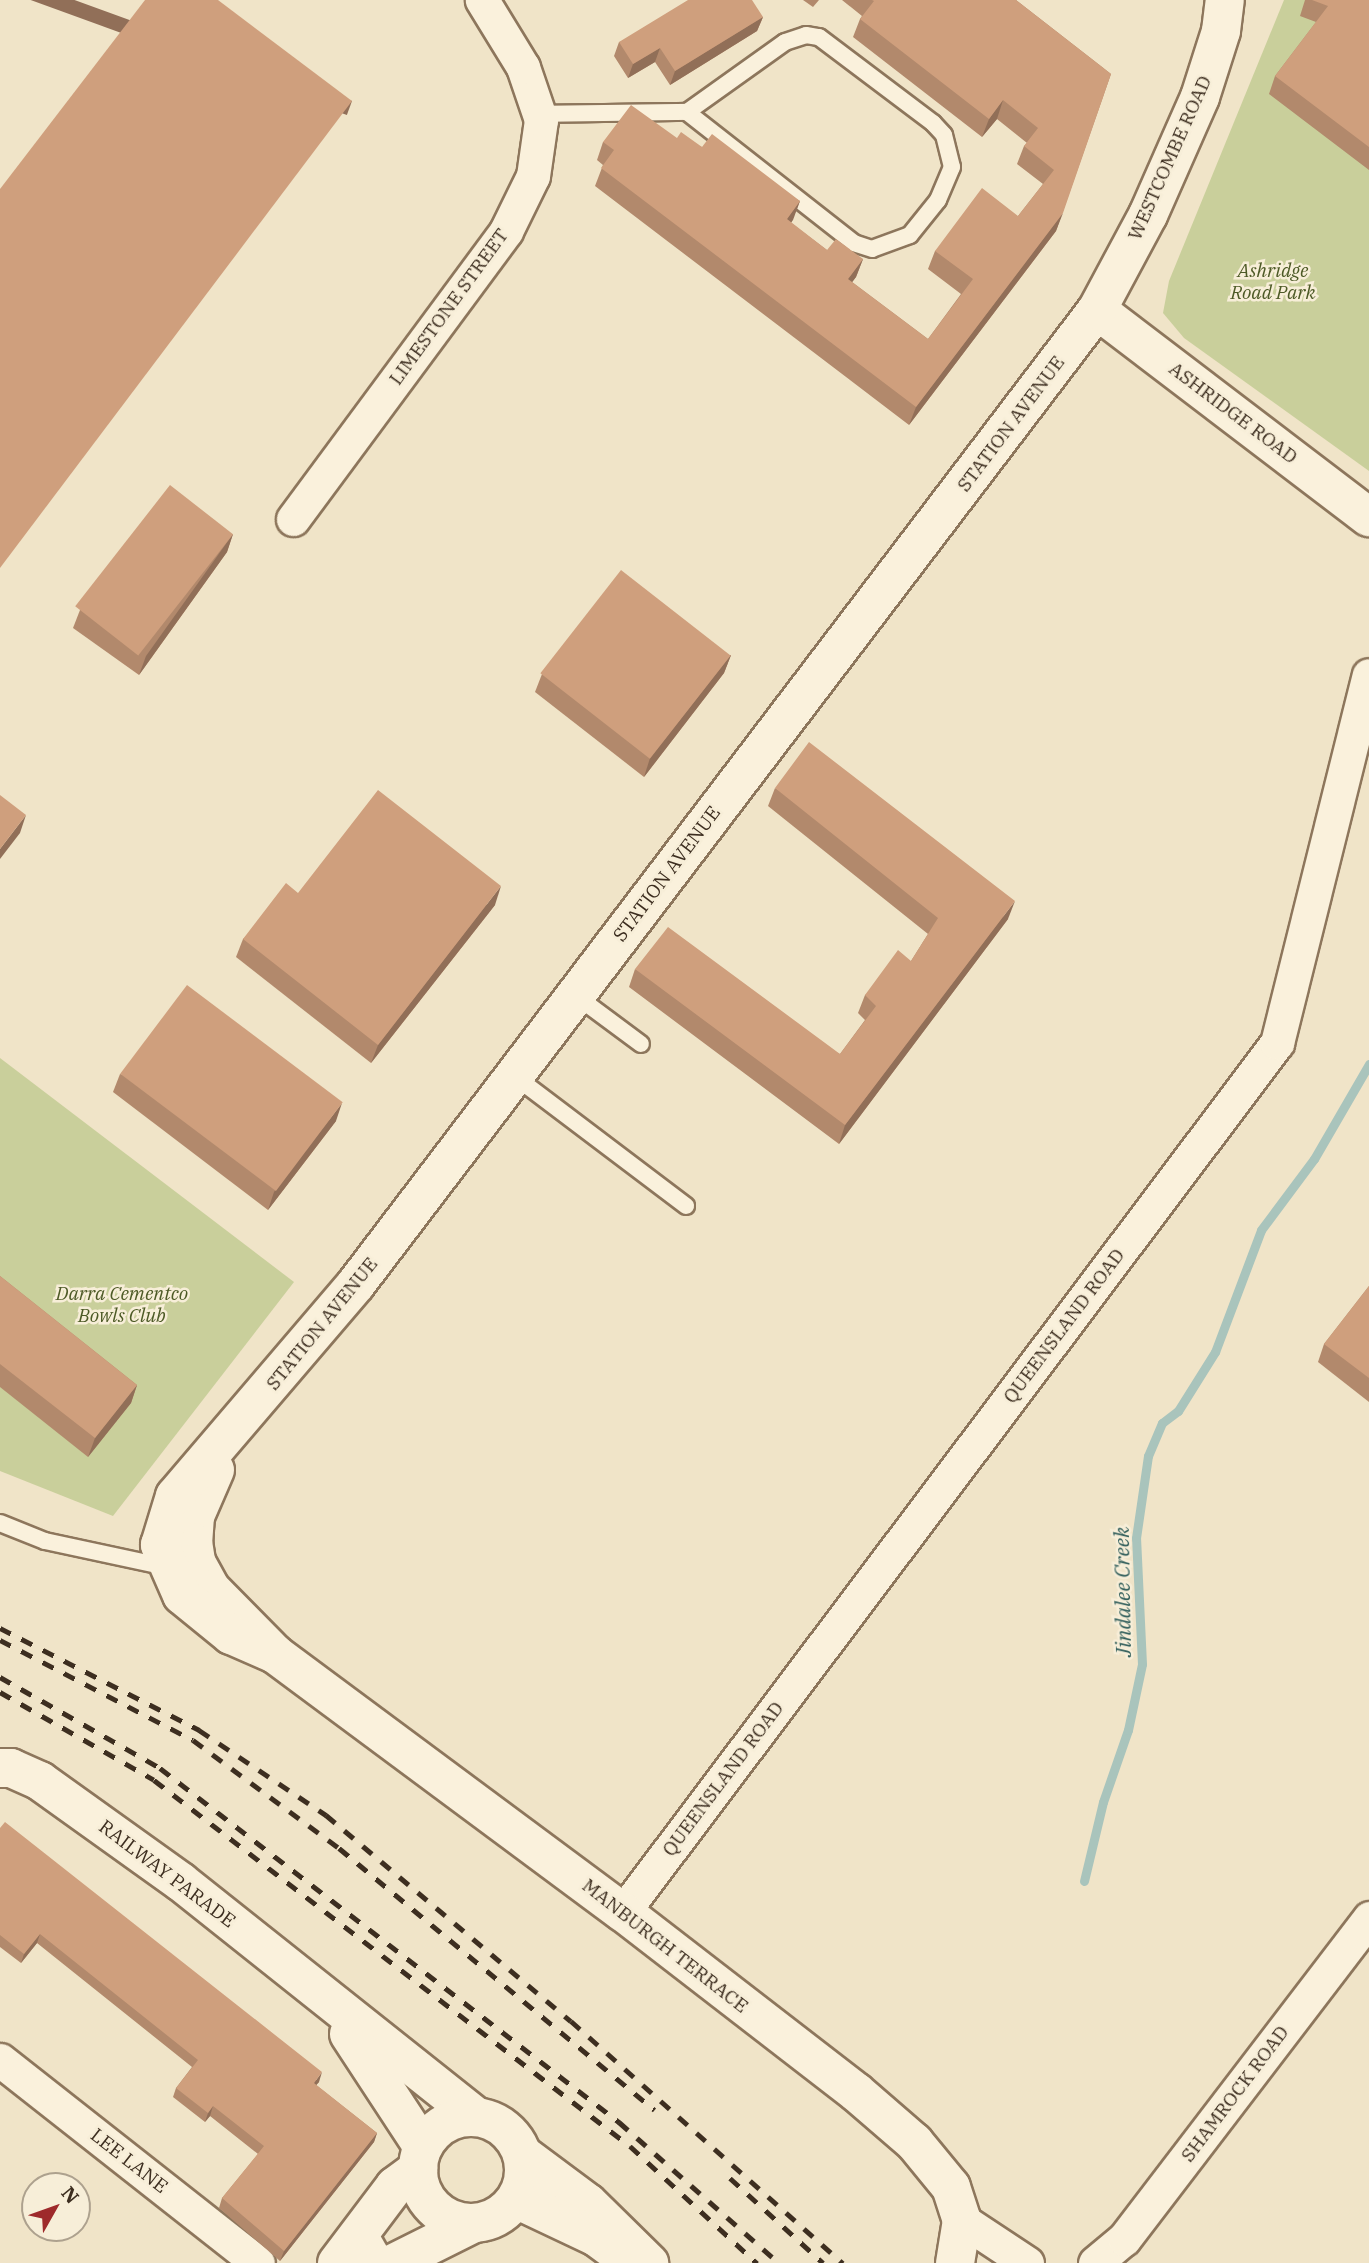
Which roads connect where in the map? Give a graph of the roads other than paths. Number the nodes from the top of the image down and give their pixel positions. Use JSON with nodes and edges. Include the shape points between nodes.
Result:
{"nodes":[{"id":1,"x":482,"y":0,"type":"edge"},
{"id":2,"x":1225,"y":0,"type":"edge"},
{"id":3,"x":687,"y":112,"type":"junction"},
{"id":4,"x":539,"y":114,"type":"junction"},
{"id":5,"x":1097,"y":310,"type":"junction"},
{"id":6,"x":1369,"y":517,"type":"edge"},
{"id":7,"x":293,"y":519,"type":"dead end"},
{"id":8,"x":1369,"y":675,"type":"edge"},
{"id":9,"x":575,"y":995,"type":"junction"},
{"id":10,"x":640,"y":1044,"type":"dead end"},
{"id":11,"x":513,"y":1075,"type":"junction"},
{"id":12,"x":686,"y":1206,"type":"dead end"},
{"id":13,"x":0,"y":1523,"type":"edge"},
{"id":14,"x":181,"y":1575,"type":"junction"},
{"id":15,"x":0,"y":1768,"type":"edge"},
{"id":16,"x":622,"y":1912,"type":"junction"},
{"id":17,"x":1369,"y":1918,"type":"edge"},
{"id":18,"x":324,"y":1997,"type":"junction"},
{"id":19,"x":0,"y":2060,"type":"edge"},
{"id":20,"x":476,"y":2117,"type":"junction"},
{"id":21,"x":522,"y":2154,"type":"junction"},
{"id":22,"x":421,"y":2158,"type":"junction"},
{"id":23,"x":516,"y":2199,"type":"junction"},
{"id":24,"x":962,"y":2220,"type":"junction"},
{"id":25,"x":459,"y":2239,"type":"edge"},
{"id":26,"x":368,"y":2248,"type":"edge"},
{"id":27,"x":258,"y":2263,"type":"edge"},
{"id":28,"x":337,"y":2263,"type":"edge"},
{"id":29,"x":394,"y":2263,"type":"edge"},
{"id":30,"x":631,"y":2263,"type":"edge"},
{"id":31,"x":649,"y":2263,"type":"edge"},
{"id":32,"x":955,"y":2263,"type":"edge"},
{"id":33,"x":1027,"y":2263,"type":"edge"},
{"id":34,"x":1095,"y":2263,"type":"edge"}],
"edges":[{"from":1,"to":4,"type":"street","name":"LIMESTONE STREET","via":[[523,67]]},
{"from":2,"to":5,"type":"street","name":"WESTCOMBE ROAD","via":[[1221,31],[1200,97],[1148,215]]},
{"from":3,"to":3,"type":"lane","via":[[785,42],[806,35],[818,37],[933,123],[944,135],[952,167],[938,200],[910,235],[872,249],[855,243]]},
{"from":3,"to":4,"type":"lane"},
{"from":4,"to":7,"type":"street","name":"LIMESTONE STREET","via":[[533,176],[506,231]]},
{"from":5,"to":6,"type":"street","name":"ASHRIDGE ROAD"},
{"from":5,"to":9,"type":"street","name":"STATION AVENUE"},
{"from":8,"to":16,"type":"street","name":"QUEENSLAND ROAD","via":[[1277,1043]]},
{"from":9,"to":10,"type":"lane"},
{"from":9,"to":11,"type":"street","name":"STATION AVENUE"},
{"from":11,"to":12,"type":"lane"},
{"from":11,"to":14,"type":"street","name":"STATION AVENUE","via":[[356,1284],[175,1496],[160,1545]]},
{"from":13,"to":14,"type":"lane","via":[[45,1542]]},
{"from":14,"to":16,"type":"street","name":"MANBURGH TERRACE","via":[[231,1635],[275,1654]]},
{"from":15,"to":18,"type":"street","name":"RAILWAY PARADE","via":[[40,1781],[181,1882]]},
{"from":16,"to":24,"type":"street","name":"MANBURGH TERRACE","via":[[914,2142],[951,2187]]},
{"from":17,"to":34,"type":"street","name":"SHAMROCK ROAD","via":[[1124,2239]]},
{"from":18,"to":20,"type":"street","name":"RAILWAY PARADE"},
{"from":18,"to":22,"type":"street","name":"RAILWAY PARADE"},
{"from":19,"to":27,"type":"street","name":"LEE LANE"},
{"from":20,"to":21,"type":"street","via":[[505,2128]]},
{"from":20,"to":22,"type":"street","via":[[445,2124]]},
{"from":21,"to":23,"type":"street","via":[[524,2177]]},
{"from":21,"to":31,"type":"street","via":[[588,2203]]},
{"from":22,"to":25,"type":"street","via":[[429,2202],[457,2221]]},
{"from":22,"to":26,"type":"street","via":[[395,2186]]},
{"from":23,"to":25,"type":"street","via":[[505,2212]]},
{"from":23,"to":30,"type":"street","via":[[596,2237]]},
{"from":24,"to":32,"type":"street"},
{"from":24,"to":33,"type":"street"},
{"from":25,"to":29,"type":"street"},
{"from":26,"to":28,"type":"street"}]}
